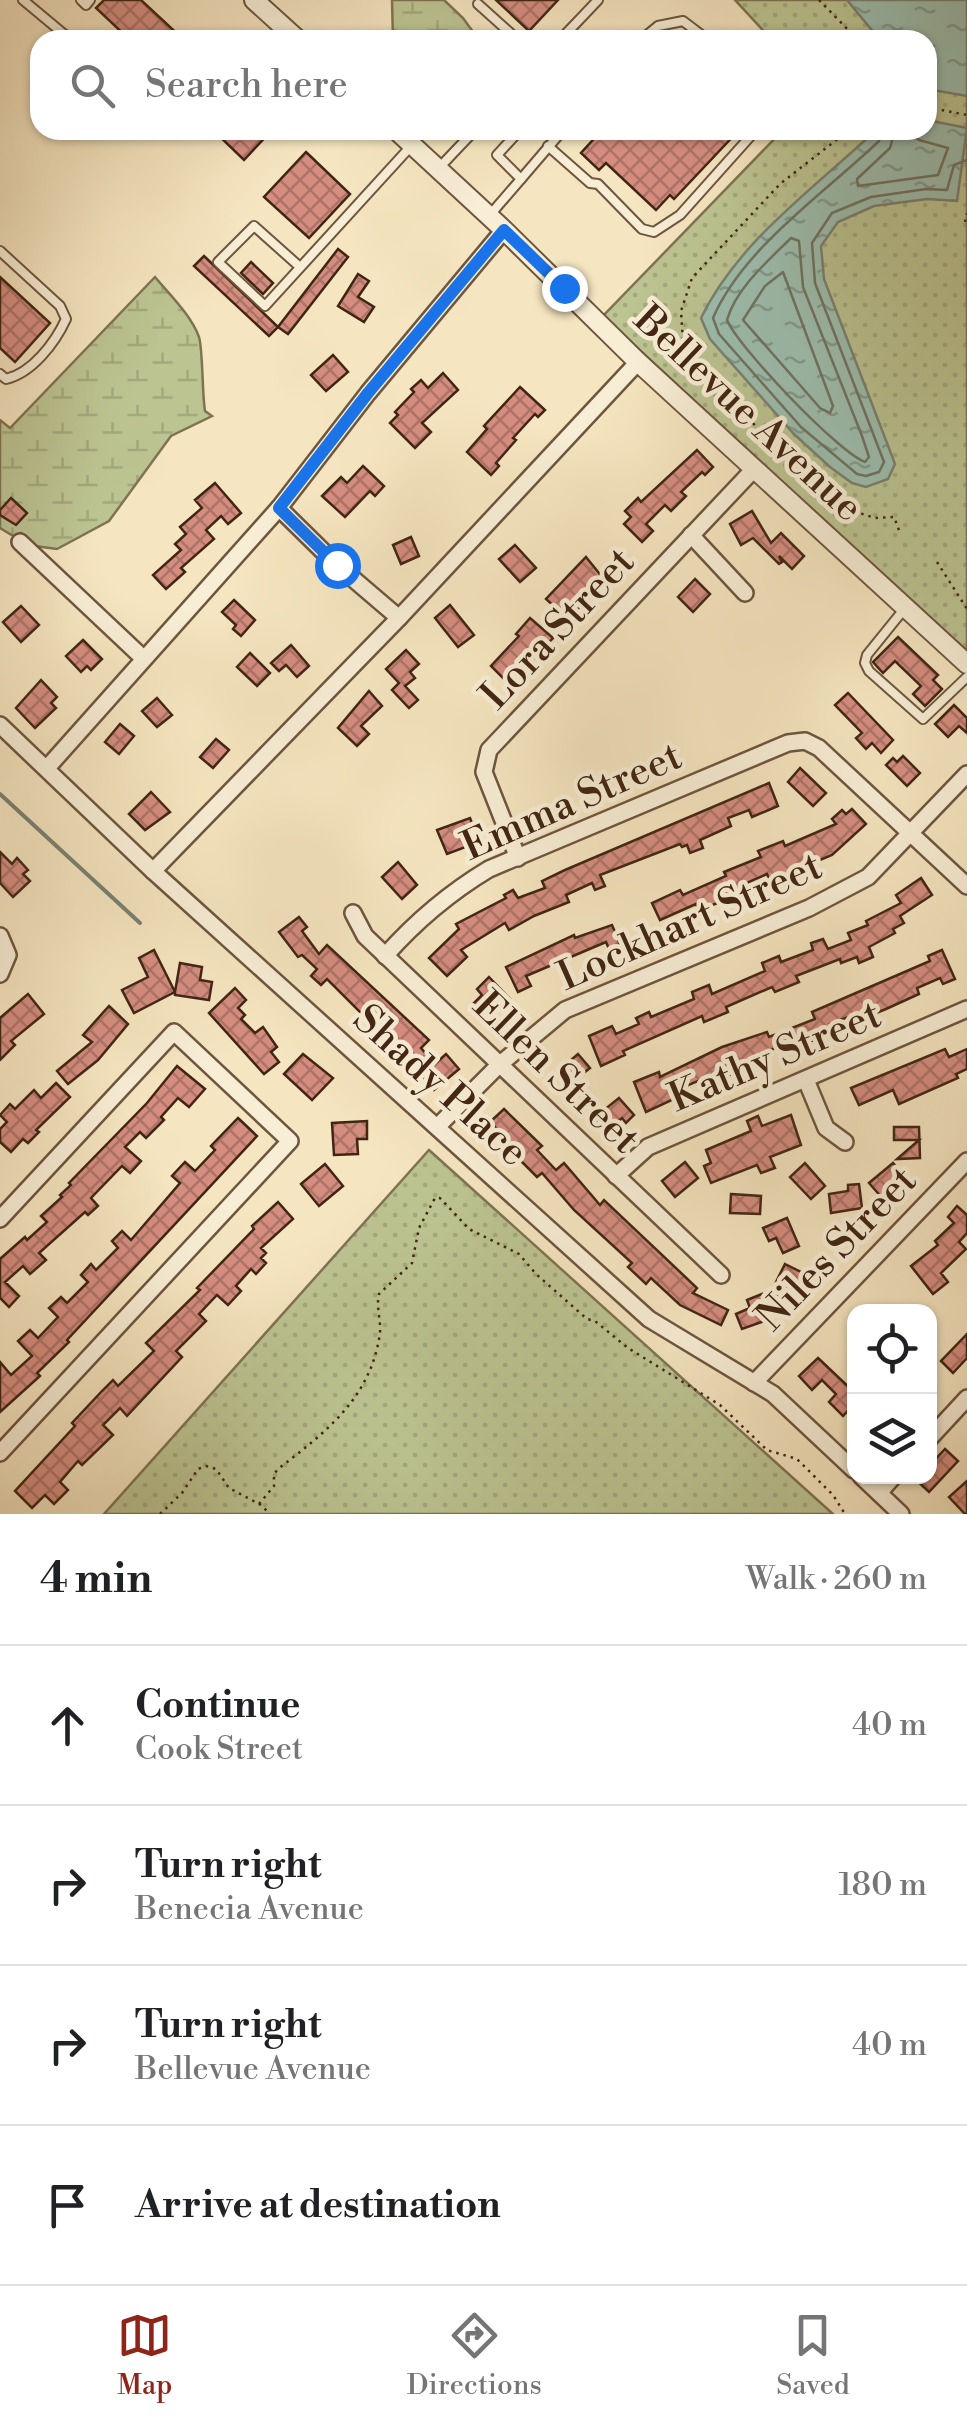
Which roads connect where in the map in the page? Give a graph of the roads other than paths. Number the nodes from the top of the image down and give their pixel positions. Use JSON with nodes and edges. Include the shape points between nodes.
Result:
{"nodes":[{"id":1,"x":23,"y":0,"type":"edge"},
{"id":2,"x":81,"y":0,"type":"edge"},
{"id":3,"x":90,"y":0,"type":"edge"},
{"id":4,"x":254,"y":0,"type":"edge"},
{"id":5,"x":598,"y":0,"type":"edge"},
{"id":6,"x":478,"y":4,"type":"dead end"},
{"id":7,"x":59,"y":30,"type":"edge"},
{"id":8,"x":287,"y":30,"type":"edge"},
{"id":9,"x":507,"y":30,"type":"edge"},
{"id":10,"x":570,"y":30,"type":"edge"},
{"id":11,"x":653,"y":30,"type":"edge"},
{"id":12,"x":696,"y":30,"type":"edge"},
{"id":13,"x":407,"y":140,"type":"edge"},
{"id":14,"x":466,"y":140,"type":"edge"},
{"id":15,"x":510,"y":140,"type":"edge"},
{"id":16,"x":554,"y":140,"type":"edge"},
{"id":17,"x":747,"y":140,"type":"edge"},
{"id":18,"x":412,"y":145,"type":"junction"},
{"id":19,"x":548,"y":146,"type":"junction"},
{"id":20,"x":438,"y":169,"type":"junction"},
{"id":21,"x":521,"y":179,"type":"junction"},
{"id":22,"x":488,"y":216,"type":"junction"},
{"id":23,"x":504,"y":230,"type":"junction"},
{"id":24,"x":0,"y":251,"type":"edge"},
{"id":25,"x":300,"y":268,"type":"junction"},
{"id":26,"x":638,"y":362,"type":"junction"},
{"id":27,"x":0,"y":374,"type":"edge"},
{"id":28,"x":754,"y":469,"type":"junction"},
{"id":29,"x":279,"y":508,"type":"junction"},
{"id":30,"x":691,"y":536,"type":"junction"},
{"id":31,"x":20,"y":542,"type":"dead end"},
{"id":32,"x":746,"y":593,"type":"dead end"},
{"id":33,"x":904,"y":608,"type":"junction"},
{"id":34,"x":399,"y":618,"type":"junction"},
{"id":35,"x":143,"y":658,"type":"junction"},
{"id":36,"x":967,"y":664,"type":"edge"},
{"id":37,"x":967,"y":678,"type":"edge"},
{"id":38,"x":0,"y":724,"type":"edge"},
{"id":39,"x":47,"y":768,"type":"junction"},
{"id":40,"x":967,"y":774,"type":"edge"},
{"id":41,"x":910,"y":832,"type":"junction"},
{"id":42,"x":518,"y":858,"type":"junction"},
{"id":43,"x":153,"y":871,"type":"junction"},
{"id":44,"x":967,"y":886,"type":"edge"},
{"id":45,"x":353,"y":913,"type":"dead end"},
{"id":46,"x":3,"y":942,"type":"edge"},
{"id":47,"x":385,"y":956,"type":"junction"},
{"id":48,"x":0,"y":974,"type":"edge"},
{"id":49,"x":967,"y":1009,"type":"edge"},
{"id":50,"x":499,"y":1065,"type":"junction"},
{"id":51,"x":806,"y":1080,"type":"junction"},
{"id":52,"x":438,"y":1127,"type":"junction"},
{"id":53,"x":844,"y":1142,"type":"dead end"},
{"id":54,"x":967,"y":1160,"type":"edge"},
{"id":55,"x":616,"y":1176,"type":"junction"},
{"id":56,"x":0,"y":1219,"type":"edge"},
{"id":57,"x":721,"y":1276,"type":"dead end"},
{"id":58,"x":754,"y":1383,"type":"junction"},
{"id":59,"x":967,"y":1398,"type":"edge"},
{"id":60,"x":937,"y":1430,"type":"edge"},
{"id":61,"x":0,"y":1453,"type":"edge"},
{"id":62,"x":847,"y":1463,"type":"edge"},
{"id":63,"x":869,"y":1484,"type":"edge"},
{"id":64,"x":886,"y":1484,"type":"edge"},
{"id":65,"x":878,"y":1493,"type":"junction"},
{"id":66,"x":902,"y":1514,"type":"edge"}],
"edges":[{"from":1,"to":7,"type":"lane"},
{"from":2,"to":3,"type":"lane"},
{"from":4,"to":8,"type":"street"},
{"from":5,"to":10,"type":"lane"},
{"from":6,"to":9,"type":"lane"},
{"from":11,"to":12,"type":"lane","via":[[683,20]]},
{"from":13,"to":18,"type":"street","name":"Bellevue Avenue"},
{"from":14,"to":20,"type":"lane"},
{"from":15,"to":21,"type":"lane","via":[[497,154]]},
{"from":16,"to":19,"type":"lane"},
{"from":17,"to":19,"type":"lane","via":[[680,216],[654,232]]},
{"from":18,"to":20,"type":"street","name":"Bellevue Avenue"},
{"from":18,"to":25,"type":"lane"},
{"from":19,"to":21,"type":"lane"},
{"from":20,"to":22,"type":"street","name":"Bellevue Avenue"},
{"from":21,"to":22,"type":"lane"},
{"from":22,"to":23,"type":"street","name":"Bellevue Avenue"},
{"from":23,"to":26,"type":"street","name":"Bellevue Avenue"},
{"from":23,"to":29,"type":"street"},
{"from":24,"to":27,"type":"lane","via":[[66,318],[60,334],[22,375]]},
{"from":25,"to":25,"type":"lane","via":[[265,306],[218,262],[254,226]]},
{"from":26,"to":28,"type":"street","name":"Bellevue Avenue"},
{"from":26,"to":34,"type":"street"},
{"from":28,"to":30,"type":"street","name":"Lora Street"},
{"from":28,"to":33,"type":"street","name":"Bellevue Avenue"},
{"from":29,"to":34,"type":"street"},
{"from":29,"to":35,"type":"street"},
{"from":30,"to":32,"type":"street"},
{"from":30,"to":42,"type":"street","name":"Lora Street","via":[[486,755],[484,772]]},
{"from":31,"to":35,"type":"street"},
{"from":33,"to":36,"type":"street","name":"Bellevue Avenue"},
{"from":33,"to":37,"type":"lane","via":[[868,654],[869,671],[922,719]]},
{"from":34,"to":43,"type":"street"},
{"from":35,"to":39,"type":"street"},
{"from":38,"to":39,"type":"street","name":"Shady Place"},
{"from":39,"to":43,"type":"street","name":"Shady Place"},
{"from":40,"to":41,"type":"street","name":"Lockhart Street"},
{"from":41,"to":42,"type":"street","name":"Emma Street","via":[[805,740]]},
{"from":41,"to":44,"type":"street"},
{"from":41,"to":50,"type":"street","name":"Lockhart Street","via":[[868,876],[830,899],[565,1010]]},
{"from":42,"to":47,"type":"street","name":"Emma Street","via":[[454,890]]},
{"from":43,"to":52,"type":"street","name":"Shady Place"},
{"from":45,"to":47,"type":"street","name":"Ellen Street"},
{"from":46,"to":48,"type":"street","via":[[7,961]]},
{"from":47,"to":50,"type":"street","name":"Ellen Street"},
{"from":49,"to":51,"type":"street","name":"Kathy Street"},
{"from":50,"to":52,"type":"street","name":"Lockhart Street"},
{"from":50,"to":55,"type":"street","name":"Ellen Street"},
{"from":51,"to":53,"type":"street","via":[[826,1128]]},
{"from":51,"to":55,"type":"street","name":"Kathy Street","via":[[648,1146]]},
{"from":52,"to":58,"type":"street","name":"Shady Place","via":[[650,1320]]},
{"from":54,"to":58,"type":"street","name":"Niles Street"},
{"from":55,"to":57,"type":"street","name":"Ellen Street"},
{"from":56,"to":61,"type":"street","via":[[174,1032],[290,1141]]},
{"from":58,"to":62,"type":"street","name":"Shady Place"},
{"from":59,"to":60,"type":"street"},
{"from":63,"to":65,"type":"street"},
{"from":64,"to":65,"type":"street"},
{"from":65,"to":66,"type":"street"}]}
